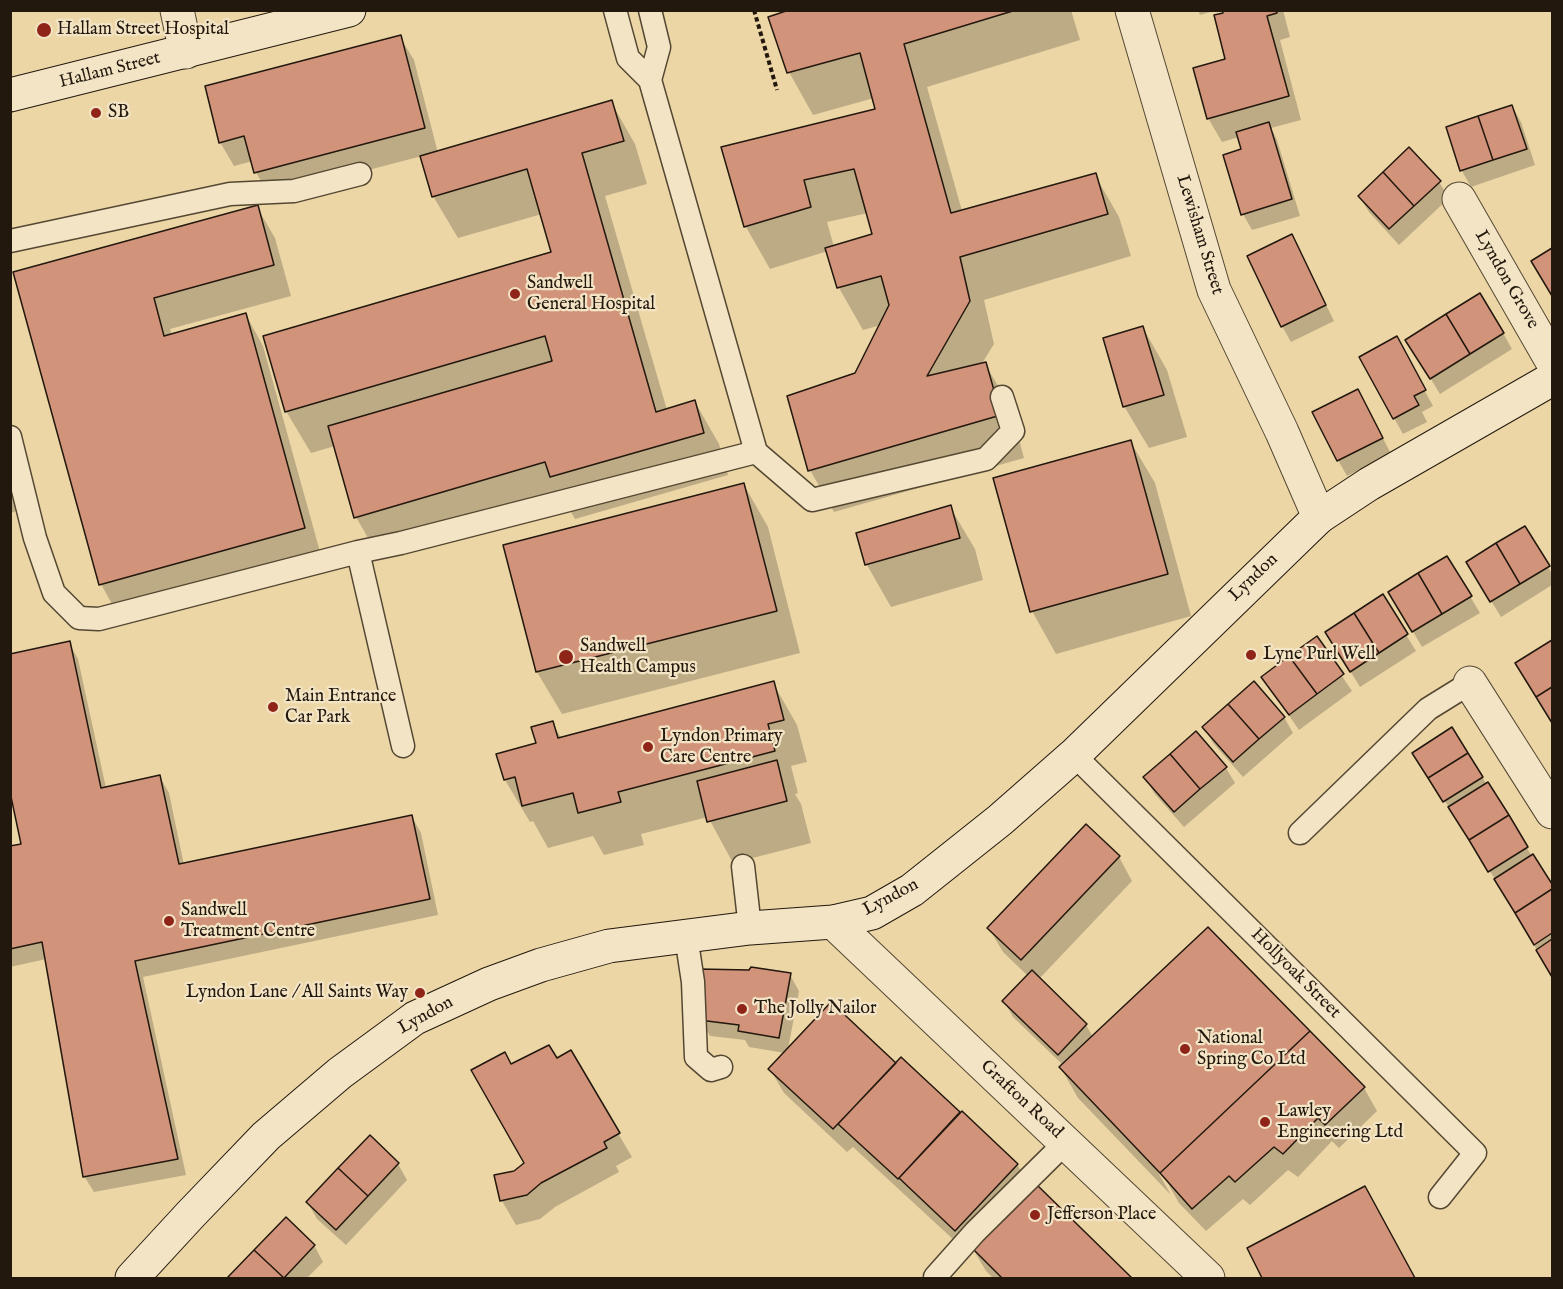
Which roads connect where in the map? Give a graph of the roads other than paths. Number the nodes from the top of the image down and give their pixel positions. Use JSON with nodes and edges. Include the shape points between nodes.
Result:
{"nodes":[{"id":1,"x":177,"y":10,"type":"edge"},
{"id":2,"x":349,"y":10,"type":"edge"},
{"id":3,"x":615,"y":10,"type":"edge"},
{"id":4,"x":650,"y":10,"type":"edge"},
{"id":5,"x":1132,"y":10,"type":"edge"},
{"id":6,"x":186,"y":52,"type":"junction"},
{"id":7,"x":650,"y":80,"type":"junction"},
{"id":8,"x":10,"y":95,"type":"edge"},
{"id":9,"x":360,"y":174,"type":"dead end"},
{"id":10,"x":1459,"y":199,"type":"dead end"},
{"id":11,"x":10,"y":241,"type":"edge"},
{"id":12,"x":1552,"y":361,"type":"edge"},
{"id":13,"x":1552,"y":379,"type":"edge"},
{"id":14,"x":1002,"y":397,"type":"dead end"},
{"id":15,"x":10,"y":437,"type":"edge"},
{"id":16,"x":756,"y":452,"type":"junction"},
{"id":17,"x":1319,"y":517,"type":"junction"},
{"id":18,"x":358,"y":552,"type":"junction"},
{"id":19,"x":1470,"y":683,"type":"joint"},
{"id":20,"x":403,"y":746,"type":"dead end"},
{"id":21,"x":1074,"y":755,"type":"junction"},
{"id":22,"x":1552,"y":812,"type":"edge"},
{"id":23,"x":1300,"y":833,"type":"dead end"},
{"id":24,"x":743,"y":866,"type":"dead end"},
{"id":25,"x":833,"y":922,"type":"junction"},
{"id":26,"x":750,"y":928,"type":"junction"},
{"id":27,"x":686,"y":936,"type":"junction"},
{"id":28,"x":721,"y":1067,"type":"dead end"},
{"id":29,"x":1066,"y":1142,"type":"junction"},
{"id":30,"x":1440,"y":1197,"type":"dead end"},
{"id":31,"x":935,"y":1277,"type":"dead end"},
{"id":32,"x":132,"y":1278,"type":"edge"},
{"id":33,"x":1208,"y":1278,"type":"edge"}],
"edges":[{"from":1,"to":6,"type":"street"},
{"from":2,"to":6,"type":"street","name":"Hallam Street"},
{"from":3,"to":7,"type":"lane","via":[[628,58]]},
{"from":4,"to":7,"type":"lane","via":[[659,47]]},
{"from":5,"to":17,"type":"street","name":"Lewisham Street","via":[[1214,290]]},
{"from":6,"to":8,"type":"street","name":"Hallam Street"},
{"from":7,"to":16,"type":"lane"},
{"from":9,"to":11,"type":"lane","via":[[294,191],[230,194]]},
{"from":10,"to":12,"type":"street","name":"Lyndon Grove"},
{"from":13,"to":17,"type":"street","name":"Lyndon","via":[[1369,483]]},
{"from":14,"to":16,"type":"lane","via":[[1013,431],[986,459],[812,500]]},
{"from":15,"to":18,"type":"lane","via":[[35,538],[54,593],[79,618],[99,619]]},
{"from":16,"to":18,"type":"lane"},
{"from":17,"to":21,"type":"street","name":"Lyndon"},
{"from":18,"to":20,"type":"lane"},
{"from":19,"to":22,"type":"street"},
{"from":19,"to":23,"type":"lane","via":[[1428,709]]},
{"from":21,"to":25,"type":"street","name":"Lyndon","via":[[912,890],[872,913]]},
{"from":21,"to":30,"type":"lane","name":"Hollyoak Street","via":[[1475,1153]]},
{"from":24,"to":26,"type":"lane"},
{"from":25,"to":26,"type":"street","name":"Lyndon"},
{"from":25,"to":29,"type":"street","name":"Grafton Road"},
{"from":26,"to":27,"type":"street","name":"Lyndon"},
{"from":27,"to":28,"type":"lane","via":[[693,982],[696,1057],[711,1070]]},
{"from":27,"to":32,"type":"street","name":"Lyndon","via":[[609,946],[541,965],[415,1018],[340,1073],[266,1136]]},
{"from":29,"to":31,"type":"lane"},
{"from":29,"to":33,"type":"street","name":"Grafton Road"}]}
